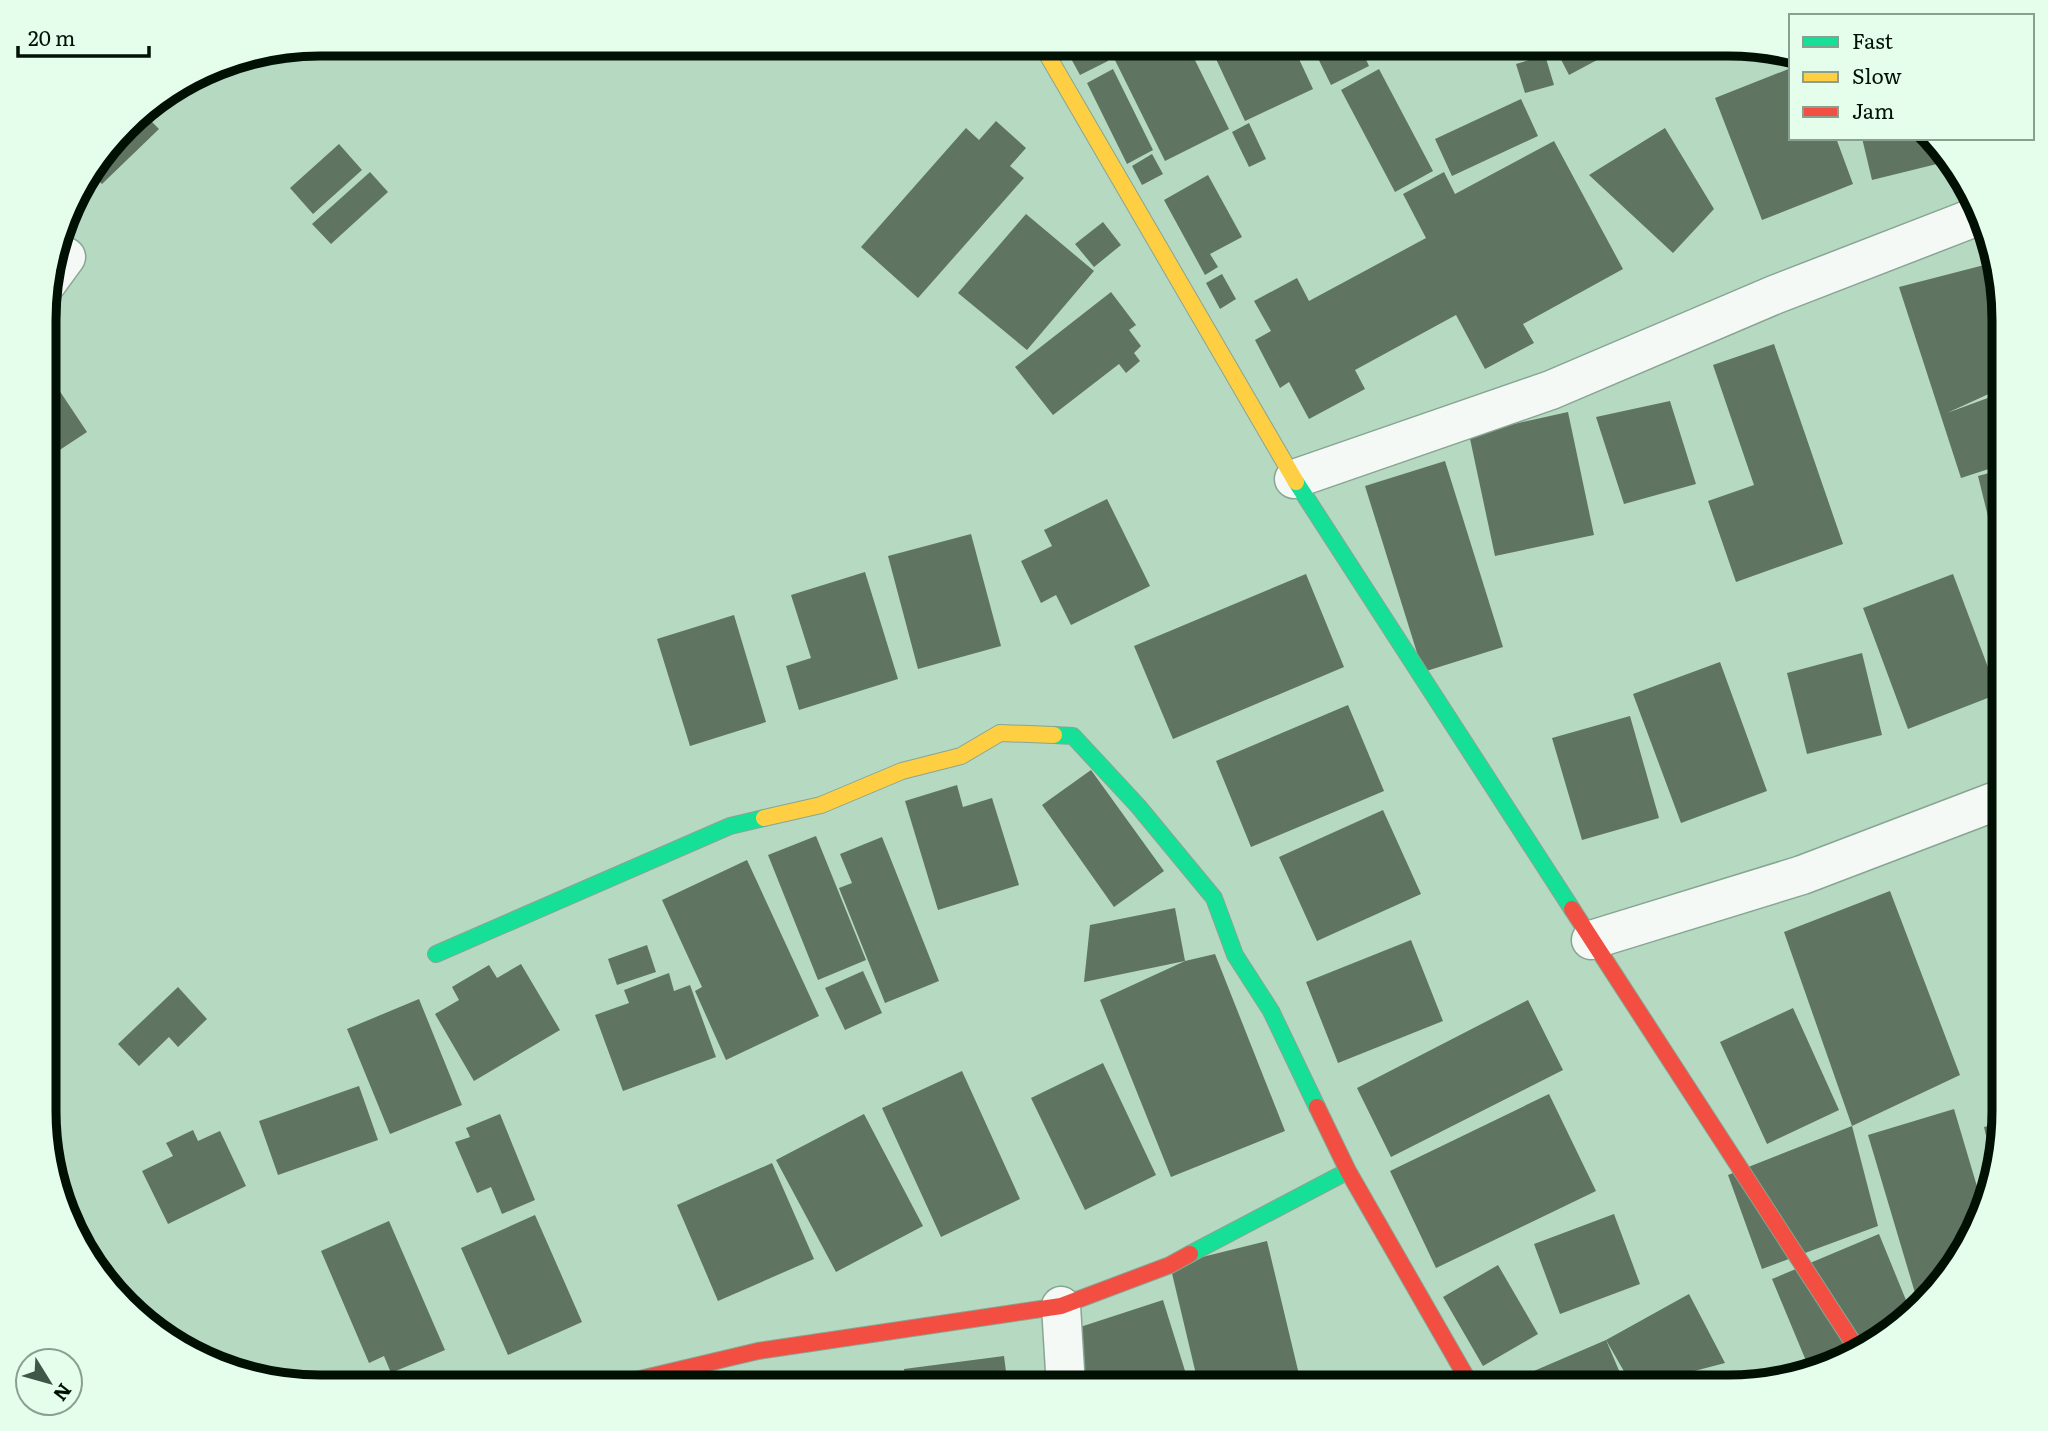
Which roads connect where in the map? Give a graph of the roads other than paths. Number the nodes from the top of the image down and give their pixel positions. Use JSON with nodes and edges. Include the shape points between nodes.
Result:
{"nodes":[{"id":1,"x":1048,"y":56,"type":"edge"},
{"id":2,"x":1972,"y":218,"type":"edge"},
{"id":3,"x":1294,"y":479,"type":"junction"},
{"id":4,"x":1992,"y":803,"type":"edge"},
{"id":5,"x":1591,"y":940,"type":"junction"},
{"id":6,"x":436,"y":954,"type":"dead end"},
{"id":7,"x":1348,"y":1171,"type":"junction"},
{"id":8,"x":1061,"y":1306,"type":"junction"},
{"id":9,"x":1853,"y":1344,"type":"edge"},
{"id":10,"x":657,"y":1375,"type":"edge"},
{"id":11,"x":1065,"y":1375,"type":"edge"},
{"id":12,"x":1465,"y":1375,"type":"edge"}],
"edges":[{"from":1,"to":3,"type":"street"},
{"from":2,"to":3,"type":"street","via":[[1774,295],[1551,390]]},
{"from":3,"to":5,"type":"street"},
{"from":4,"to":5,"type":"street","via":[[1802,875]]},
{"from":5,"to":9,"type":"street"},
{"from":6,"to":7,"type":"street","via":[[730,826],[821,805],[902,771],[961,756],[1000,733],[1073,736],[1214,898],[1235,955],[1271,1012]]},
{"from":7,"to":8,"type":"street","via":[[1170,1265]]},
{"from":7,"to":12,"type":"street"},
{"from":8,"to":10,"type":"street","via":[[758,1351]]},
{"from":8,"to":11,"type":"street"}]}
